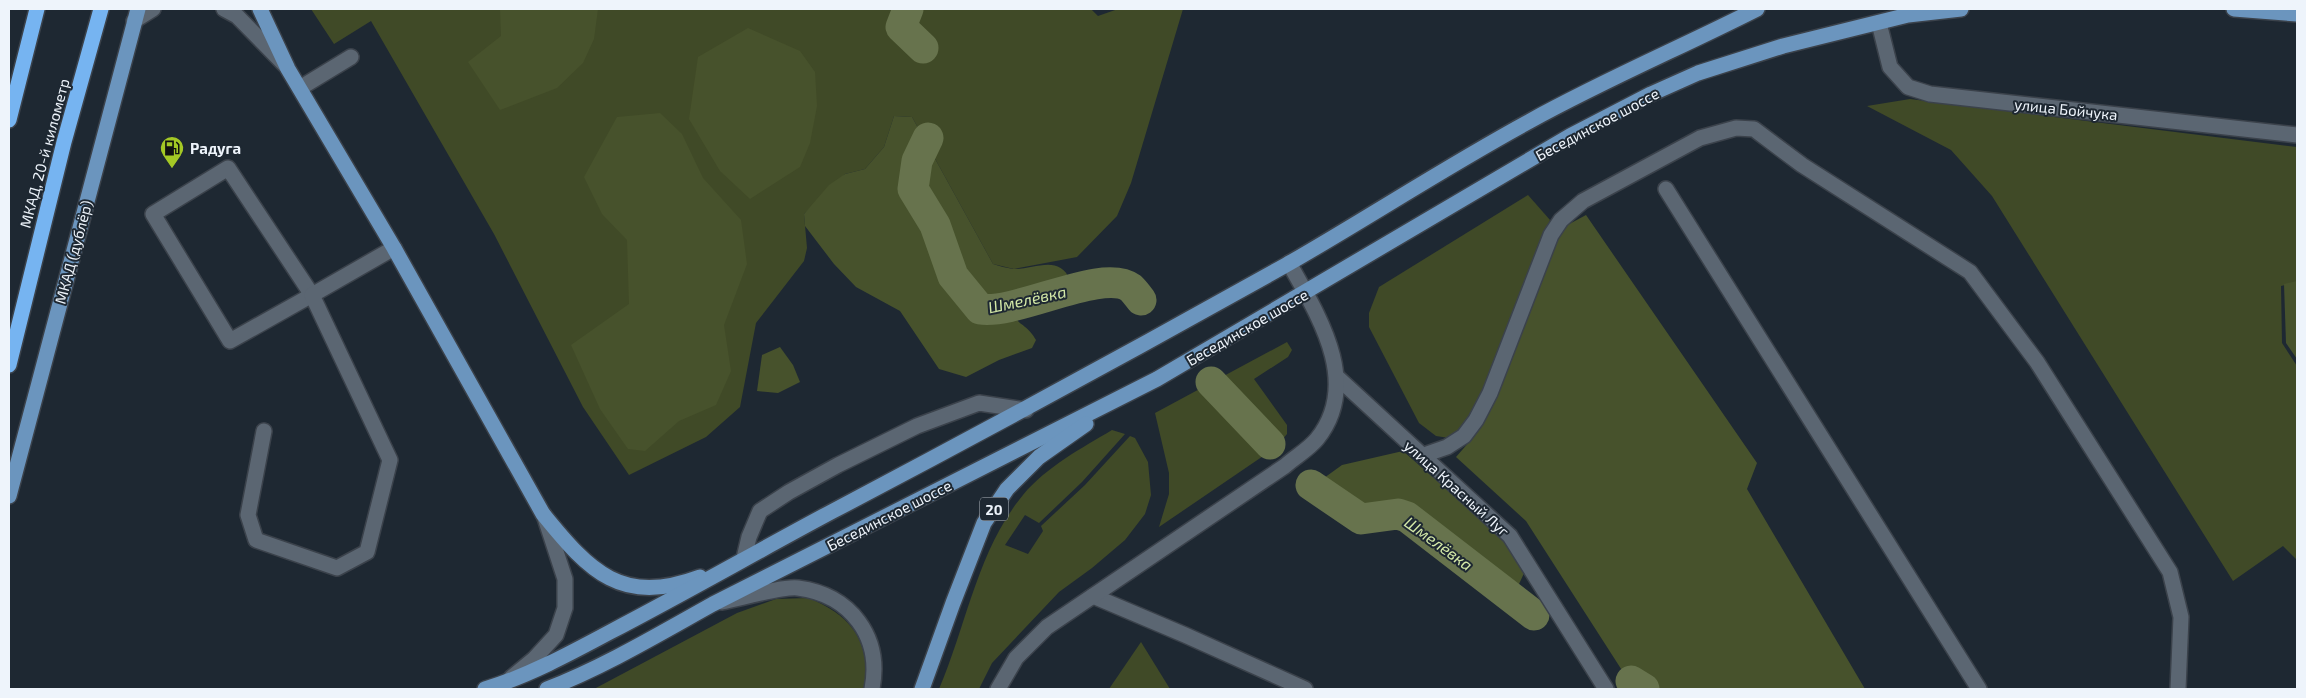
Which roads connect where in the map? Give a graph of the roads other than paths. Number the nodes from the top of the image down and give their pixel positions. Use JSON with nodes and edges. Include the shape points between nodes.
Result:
{"nodes":[{"id":1,"x":37,"y":9,"type":"edge"},
{"id":2,"x":101,"y":9,"type":"edge"},
{"id":3,"x":153,"y":9,"type":"edge"},
{"id":4,"x":224,"y":9,"type":"edge"},
{"id":5,"x":260,"y":9,"type":"edge"},
{"id":6,"x":1757,"y":9,"type":"edge"},
{"id":7,"x":1961,"y":9,"type":"edge"},
{"id":8,"x":2234,"y":9,"type":"edge"},
{"id":9,"x":2297,"y":14,"type":"edge"},
{"id":10,"x":136,"y":15,"type":"edge"},
{"id":11,"x":1879,"y":22,"type":"junction"},
{"id":12,"x":351,"y":57,"type":"dead end"},
{"id":13,"x":23,"y":64,"type":"junction"},
{"id":14,"x":288,"y":68,"type":"junction"},
{"id":15,"x":300,"y":88,"type":"junction"},
{"id":16,"x":9,"y":89,"type":"edge"},
{"id":17,"x":9,"y":120,"type":"edge"},
{"id":18,"x":2297,"y":135,"type":"edge"},
{"id":19,"x":1666,"y":189,"type":"dead end"},
{"id":20,"x":394,"y":248,"type":"junction"},
{"id":21,"x":1289,"y":263,"type":"junction"},
{"id":22,"x":1306,"y":293,"type":"junction"},
{"id":23,"x":312,"y":295,"type":"junction"},
{"id":24,"x":9,"y":365,"type":"edge"},
{"id":25,"x":1337,"y":377,"type":"junction"},
{"id":26,"x":1143,"y":386,"type":"junction"},
{"id":27,"x":1026,"y":410,"type":"junction"},
{"id":28,"x":264,"y":431,"type":"dead end"},
{"id":29,"x":1424,"y":455,"type":"junction"},
{"id":30,"x":9,"y":496,"type":"edge"},
{"id":31,"x":543,"y":514,"type":"junction"},
{"id":32,"x":738,"y":562,"type":"junction"},
{"id":33,"x":1093,"y":596,"type":"junction"},
{"id":34,"x":713,"y":604,"type":"junction"},
{"id":35,"x":503,"y":684,"type":"junction"},
{"id":36,"x":485,"y":689,"type":"edge"},
{"id":37,"x":546,"y":689,"type":"edge"},
{"id":38,"x":872,"y":689,"type":"edge"},
{"id":39,"x":922,"y":689,"type":"edge"},
{"id":40,"x":998,"y":689,"type":"edge"},
{"id":41,"x":1305,"y":689,"type":"edge"},
{"id":42,"x":1606,"y":689,"type":"edge"},
{"id":43,"x":1979,"y":689,"type":"edge"},
{"id":44,"x":2178,"y":689,"type":"edge"}],
"edges":[{"from":1,"to":13,"type":"highway"},
{"from":2,"to":24,"type":"highway","name":"МКАД, 20-й километр","via":[[64,142]]},
{"from":3,"to":10,"type":"street"},
{"from":4,"to":14,"type":"street","via":[[236,16]]},
{"from":5,"to":14,"type":"main road"},
{"from":6,"to":21,"type":"main road","name":"Бесединское шоссе","via":[[1528,122]]},
{"from":7,"to":11,"type":"main road","name":"Бесединское шоссе"},
{"from":8,"to":9,"type":"main road"},
{"from":10,"to":30,"type":"main road","name":"МКАД (дублёр)"},
{"from":11,"to":18,"type":"street","name":"улица Бойчука","via":[[1890,67],[1908,87],[1930,94]]},
{"from":11,"to":22,"type":"main road","name":"Бесединское шоссе","via":[[1773,49],[1698,73],[1651,94],[1570,136]]},
{"from":12,"to":15,"type":"street"},
{"from":13,"to":16,"type":"main road"},
{"from":13,"to":17,"type":"highway"},
{"from":14,"to":15,"type":"main road"},
{"from":15,"to":20,"type":"main road"},
{"from":19,"to":43,"type":"street"},
{"from":20,"to":23,"type":"street"},
{"from":20,"to":31,"type":"main road"},
{"from":21,"to":22,"type":"street"},
{"from":21,"to":27,"type":"main road","name":"Бесединское шоссе"},
{"from":22,"to":25,"type":"street","via":[[1331,351]]},
{"from":22,"to":26,"type":"main road","name":"Бесединское шоссе"},
{"from":23,"to":23,"type":"street","via":[[228,168],[153,214],[230,341]]},
{"from":23,"to":28,"type":"street","via":[[390,460],[366,552],[337,568],[256,540],[248,516]]},
{"from":25,"to":29,"type":"street","name":"улица Красный Луг"},
{"from":25,"to":33,"type":"street","via":[[1330,419],[1316,440],[1285,466]]},
{"from":26,"to":34,"type":"main road","name":"Бесединское шоссе"},
{"from":26,"to":39,"type":"main road","number":"20","via":[[1039,457],[1007,489],[984,523]]},
{"from":27,"to":32,"type":"main road","name":"Бесединское шоссе"},
{"from":27,"to":32,"type":"street","via":[[978,403],[917,426],[838,465],[760,511]]},
{"from":29,"to":42,"type":"street","name":"улица Красный Луг","via":[[1510,536]]},
{"from":29,"to":44,"type":"street","via":[[1447,448],[1464,436],[1476,420],[1560,220],[1583,201],[1700,138],[1736,128],[1754,129],[1802,165],[1970,272],[2037,362],[2170,572],[2181,616]]},
{"from":31,"to":32,"type":"main road","via":[[571,548],[594,569],[617,583],[648,589],[680,584]]},
{"from":31,"to":35,"type":"street","via":[[565,580],[565,608],[556,635],[534,659]]},
{"from":32,"to":35,"type":"main road","name":"Бесединское шоссе","via":[[685,594]]},
{"from":33,"to":40,"type":"street","via":[[1047,627],[1016,658]]},
{"from":33,"to":41,"type":"street"},
{"from":34,"to":37,"type":"main road","name":"Бесединское шоссе","via":[[644,643]]},
{"from":34,"to":38,"type":"street","via":[[796,588],[828,595],[855,615],[871,642],[875,672]]},
{"from":35,"to":36,"type":"main road","name":"Бесединское шоссе"}]}
